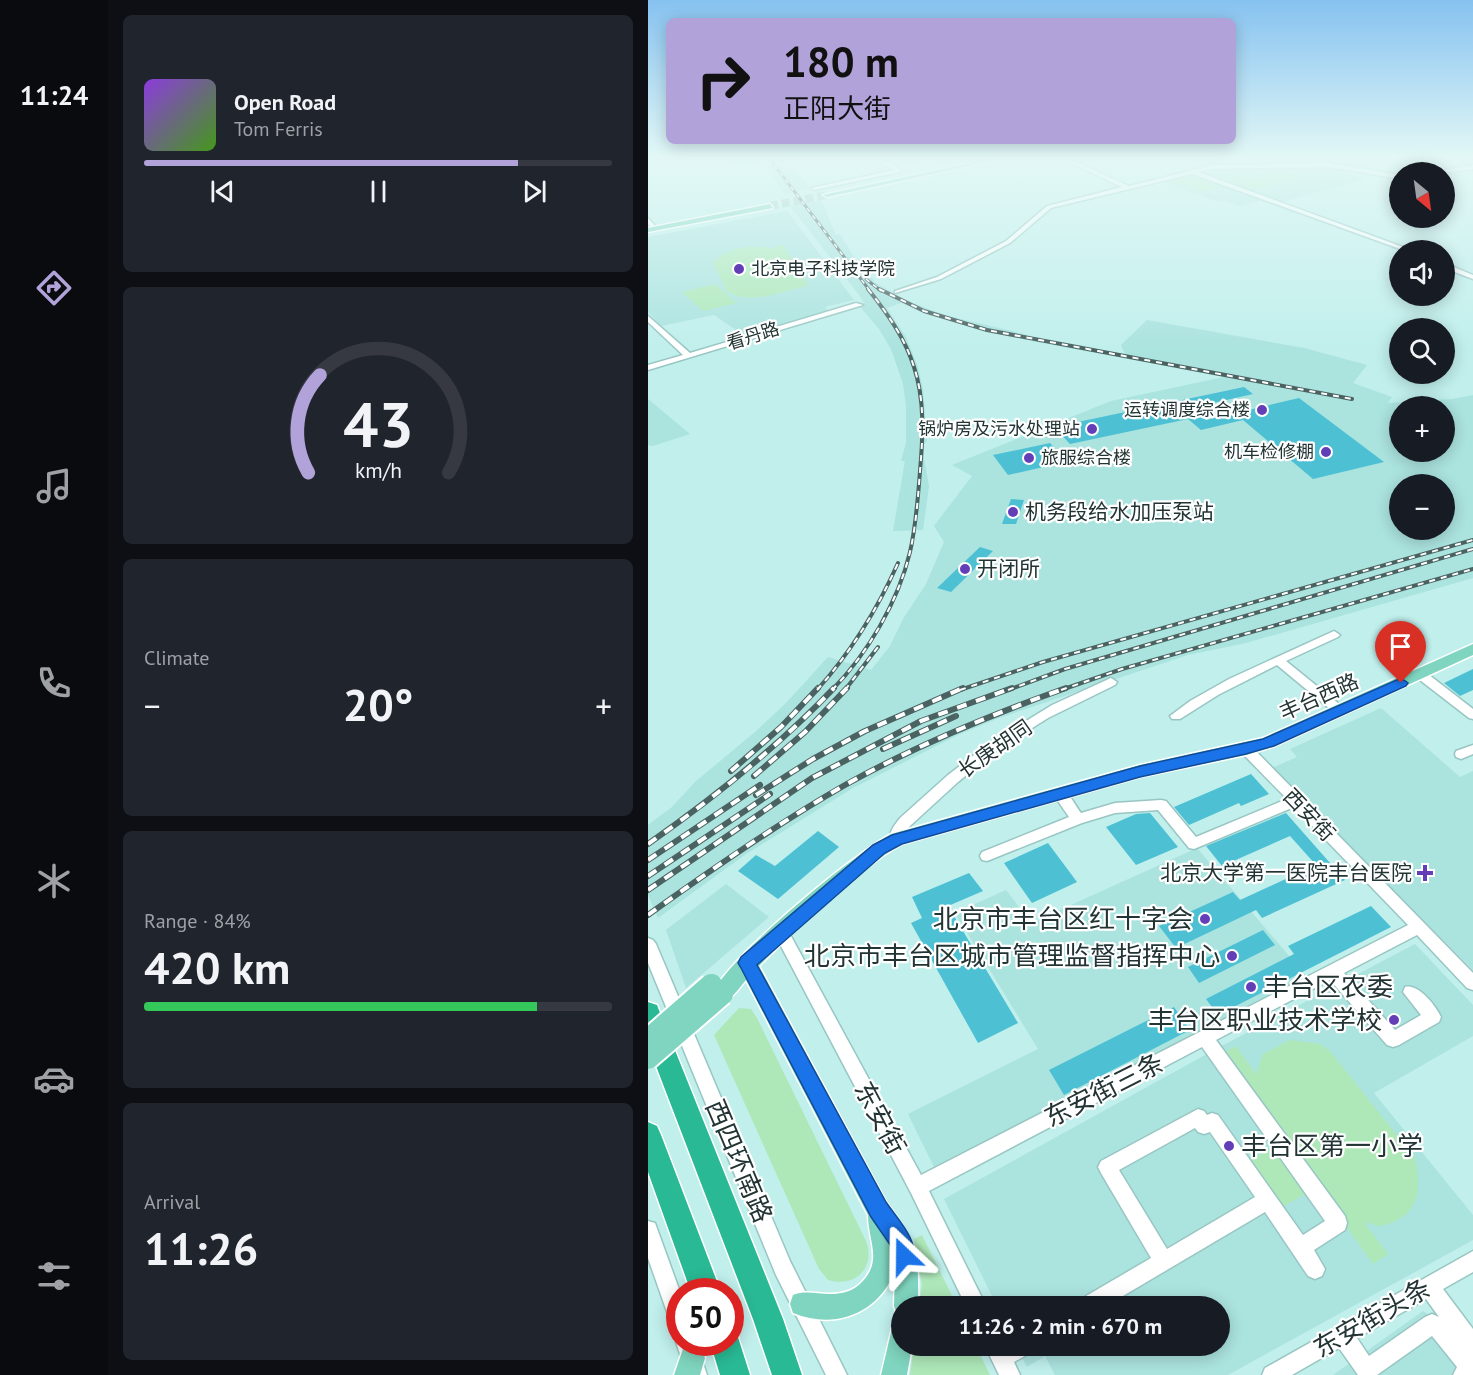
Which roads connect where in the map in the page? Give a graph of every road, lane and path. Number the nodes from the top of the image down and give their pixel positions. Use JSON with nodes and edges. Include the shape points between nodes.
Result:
{"nodes":[{"id":1,"x":671,"y":222,"type":"edge"},
{"id":2,"x":1031,"y":222,"type":"edge"},
{"id":3,"x":1331,"y":222,"type":"edge"},
{"id":4,"x":650,"y":226,"type":"edge"},
{"id":5,"x":1389,"y":243,"type":"edge"},
{"id":6,"x":1455,"y":270,"type":"edge"},
{"id":7,"x":1473,"y":277,"type":"edge"},
{"id":8,"x":897,"y":292,"type":"dead end"},
{"id":9,"x":859,"y":306,"type":"dead end"},
{"id":10,"x":648,"y":318,"type":"edge"},
{"id":11,"x":689,"y":356,"type":"junction"},
{"id":12,"x":648,"y":368,"type":"edge"},
{"id":13,"x":1334,"y":635,"type":"dead end"},
{"id":14,"x":1473,"y":649,"type":"edge"},
{"id":15,"x":1279,"y":661,"type":"junction"},
{"id":16,"x":1420,"y":674,"type":"junction"},
{"id":17,"x":1111,"y":682,"type":"dead end"},
{"id":18,"x":1340,"y":711,"type":"junction"},
{"id":19,"x":1176,"y":716,"type":"dead end"},
{"id":20,"x":1473,"y":716,"type":"edge"},
{"id":21,"x":1246,"y":749,"type":"junction"},
{"id":22,"x":1060,"y":794,"type":"junction"},
{"id":23,"x":1295,"y":801,"type":"junction"},
{"id":24,"x":1078,"y":819,"type":"junction"},
{"id":25,"x":897,"y":839,"type":"junction"},
{"id":26,"x":987,"y":856,"type":"dead end"},
{"id":27,"x":1418,"y":927,"type":"junction"},
{"id":28,"x":781,"y":931,"type":"junction"},
{"id":29,"x":648,"y":944,"type":"edge"},
{"id":30,"x":747,"y":963,"type":"junction"},
{"id":31,"x":1333,"y":972,"type":"junction"},
{"id":32,"x":1473,"y":983,"type":"edge"},
{"id":33,"x":717,"y":988,"type":"junction"},
{"id":34,"x":1411,"y":992,"type":"dead end"},
{"id":35,"x":648,"y":1013,"type":"edge"},
{"id":36,"x":1205,"y":1038,"type":"junction"},
{"id":37,"x":648,"y":1040,"type":"edge"},
{"id":38,"x":648,"y":1058,"type":"edge"},
{"id":39,"x":648,"y":1135,"type":"edge"},
{"id":40,"x":917,"y":1187,"type":"junction"},
{"id":41,"x":1268,"y":1200,"type":"junction"},
{"id":42,"x":878,"y":1210,"type":"junction"},
{"id":43,"x":648,"y":1230,"type":"edge"},
{"id":44,"x":1300,"y":1248,"type":"junction"},
{"id":45,"x":1163,"y":1261,"type":"junction"},
{"id":46,"x":1473,"y":1261,"type":"edge"},
{"id":47,"x":1315,"y":1269,"type":"dead end"},
{"id":48,"x":701,"y":1278,"type":"edge"},
{"id":49,"x":666,"y":1282,"type":"edge"},
{"id":50,"x":1428,"y":1286,"type":"junction"},
{"id":51,"x":906,"y":1296,"type":"edge"},
{"id":52,"x":971,"y":1296,"type":"edge"},
{"id":53,"x":1105,"y":1296,"type":"edge"},
{"id":54,"x":802,"y":1304,"type":"junction"},
{"id":55,"x":1440,"y":1317,"type":"junction"},
{"id":56,"x":1342,"y":1335,"type":"junction"},
{"id":57,"x":1473,"y":1345,"type":"edge"},
{"id":58,"x":729,"y":1356,"type":"edge"},
{"id":59,"x":898,"y":1356,"type":"edge"},
{"id":60,"x":735,"y":1375,"type":"edge"},
{"id":61,"x":787,"y":1375,"type":"edge"},
{"id":62,"x":837,"y":1375,"type":"edge"},
{"id":63,"x":894,"y":1375,"type":"edge"},
{"id":64,"x":1272,"y":1375,"type":"edge"},
{"id":65,"x":1463,"y":1375,"type":"edge"}],
"edges":[{"from":1,"to":4,"type":"main road"},
{"from":2,"to":8,"type":"street","via":[[1008,242],[939,278]]},
{"from":3,"to":5,"type":"street"},
{"from":6,"to":7,"type":"street"},
{"from":9,"to":11,"type":"street","name":"看丹路"},
{"from":10,"to":11,"type":"street"},
{"from":11,"to":12,"type":"street","name":"看丹路"},
{"from":13,"to":15,"type":"street"},
{"from":14,"to":16,"type":"main road","name":"丰台西路"},
{"from":15,"to":18,"type":"street"},
{"from":15,"to":19,"type":"street","via":[[1195,702]]},
{"from":16,"to":18,"type":"main road","name":"丰台西路"},
{"from":16,"to":20,"type":"street"},
{"from":17,"to":25,"type":"street","name":"长庚胡同","via":[[1003,740],[905,822]]},
{"from":18,"to":21,"type":"main road","name":"丰台西路"},
{"from":21,"to":22,"type":"main road","name":"丰台西路","via":[[1140,771]]},
{"from":21,"to":23,"type":"street","name":"西安街"},
{"from":22,"to":24,"type":"street"},
{"from":22,"to":25,"type":"main road","name":"丰台西路"},
{"from":23,"to":24,"type":"street","via":[[1194,844],[1161,805],[1115,808]]},
{"from":23,"to":27,"type":"street","name":"西安街"},
{"from":24,"to":26,"type":"street"},
{"from":25,"to":28,"type":"main road","name":"丰台西路","via":[[879,849]]},
{"from":27,"to":31,"type":"street","name":"东安街三条"},
{"from":27,"to":32,"type":"street","name":"西安街"},
{"from":28,"to":30,"type":"main road","name":"丰台西路"},
{"from":28,"to":40,"type":"street","name":"东安街"},
{"from":29,"to":54,"type":"street","name":"西四环南路","via":[[783,1268]]},
{"from":30,"to":33,"type":"main road","name":"丰台西路"},
{"from":30,"to":42,"type":"main road"},
{"from":31,"to":34,"type":"street","via":[[1393,1040],[1433,1017]]},
{"from":31,"to":36,"type":"street","name":"东安街三条"},
{"from":33,"to":37,"type":"main road","bridge":true},
{"from":33,"to":38,"type":"main road","bridge":true},
{"from":35,"to":61,"type":"highway","name":"西四环南路"},
{"from":36,"to":40,"type":"street","name":"东安街三条"},
{"from":36,"to":44,"type":"street","via":[[1338,1223]]},
{"from":39,"to":48,"type":"highway"},
{"from":40,"to":52,"type":"street","name":"东安街"},
{"from":41,"to":44,"type":"street"},
{"from":41,"to":45,"type":"street"},
{"from":41,"to":45,"type":"street","via":[[1212,1121],[1204,1125],[1198,1117],[1107,1167]]},
{"from":42,"to":51,"type":"main road","via":[[902,1242]]},
{"from":42,"to":54,"type":"main road","via":[[885,1268],[873,1288],[854,1304],[831,1308]]},
{"from":43,"to":49,"type":"street"},
{"from":44,"to":47,"type":"street"},
{"from":45,"to":53,"type":"street"},
{"from":46,"to":50,"type":"street","name":"东安街头条"},
{"from":50,"to":55,"type":"street"},
{"from":50,"to":56,"type":"street","name":"东安街头条"},
{"from":54,"to":62,"type":"street","name":"西四环南路"},
{"from":55,"to":56,"type":"street","via":[[1367,1370]]},
{"from":55,"to":57,"type":"street"},
{"from":55,"to":65,"type":"street","via":[[1471,1368]]},
{"from":56,"to":64,"type":"street","name":"东安街头条"},
{"from":58,"to":60,"type":"highway"},
{"from":59,"to":63,"type":"main road"}]}
